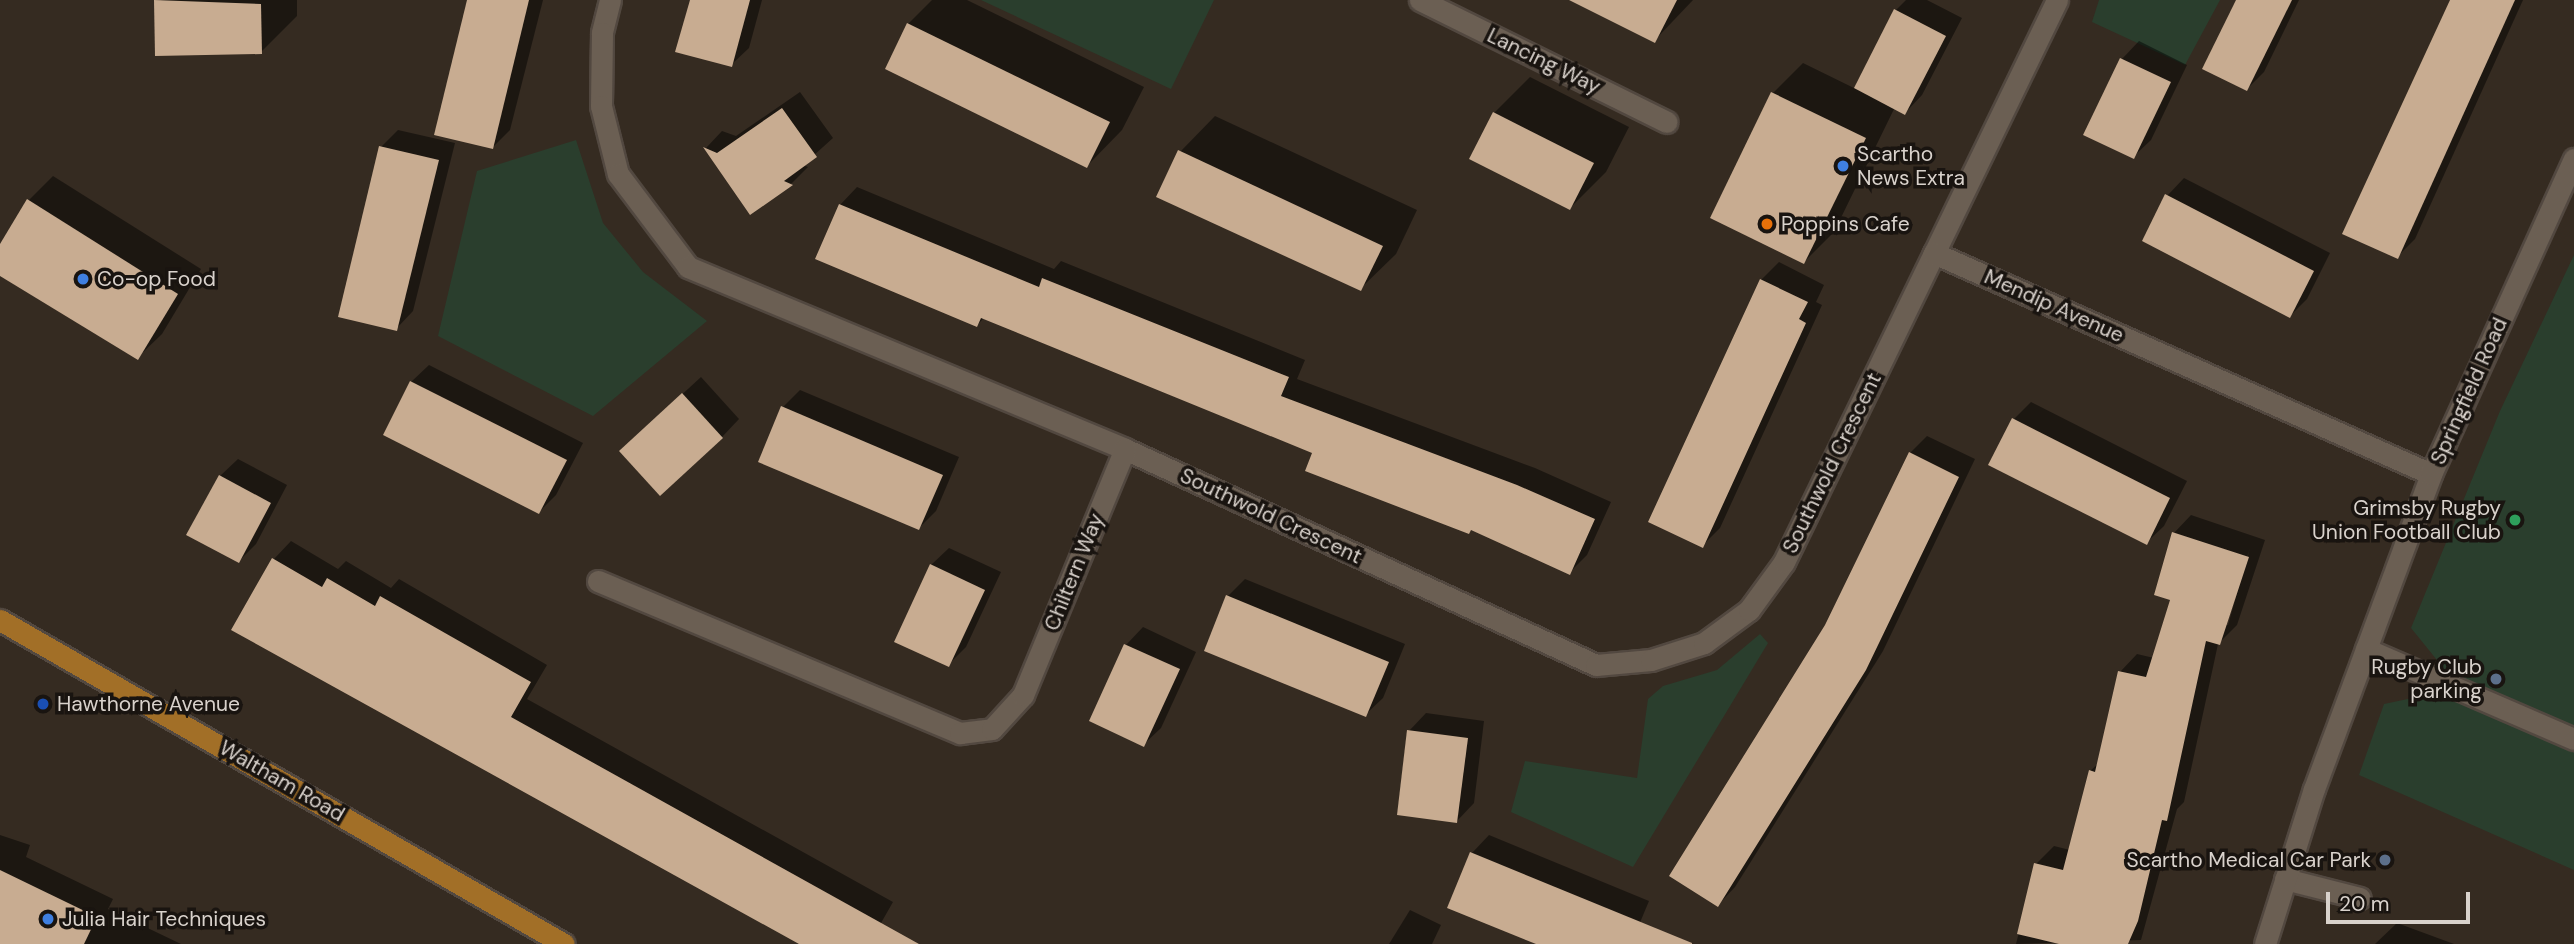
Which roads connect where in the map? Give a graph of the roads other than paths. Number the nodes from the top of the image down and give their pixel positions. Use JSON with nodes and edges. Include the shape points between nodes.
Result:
{"nodes":[{"id":1,"x":610,"y":0,"type":"edge"},
{"id":2,"x":1420,"y":0,"type":"edge"},
{"id":3,"x":2057,"y":0,"type":"edge"},
{"id":4,"x":1667,"y":122,"type":"dead end"},
{"id":5,"x":2574,"y":159,"type":"edge"},
{"id":6,"x":1934,"y":253,"type":"junction"},
{"id":7,"x":1125,"y":449,"type":"junction"},
{"id":8,"x":2431,"y":474,"type":"junction"},
{"id":9,"x":598,"y":581,"type":"dead end"},
{"id":10,"x":0,"y":620,"type":"edge"},
{"id":11,"x":2366,"y":649,"type":"junction"},
{"id":12,"x":2574,"y":739,"type":"edge"},
{"id":13,"x":2285,"y":879,"type":"junction"},
{"id":14,"x":2360,"y":898,"type":"dead end"},
{"id":15,"x":564,"y":944,"type":"edge"},
{"id":16,"x":2265,"y":944,"type":"edge"}],
"edges":[{"from":1,"to":7,"type":"street","name":"Southwold Crescent","via":[[601,33],[601,106],[618,174],[688,267]]},
{"from":2,"to":4,"type":"street","name":"Lancing Way"},
{"from":3,"to":6,"type":"street"},
{"from":5,"to":8,"type":"street","name":"Springfield Road"},
{"from":6,"to":7,"type":"street","name":"Southwold Crescent","via":[[1784,562],[1749,610],[1703,643],[1651,660],[1596,665]]},
{"from":6,"to":8,"type":"street","name":"Mendip Avenue"},
{"from":7,"to":9,"type":"street","name":"Chiltern Way","via":[[1023,695],[992,729],[960,733]]},
{"from":8,"to":11,"type":"street","name":"Springfield Road"},
{"from":10,"to":15,"type":"main road","name":"Waltham Road"},
{"from":11,"to":12,"type":"street"},
{"from":11,"to":13,"type":"street","name":"Springfield Road"},
{"from":13,"to":14,"type":"street"},
{"from":13,"to":16,"type":"street","name":"Springfield Road"}]}
